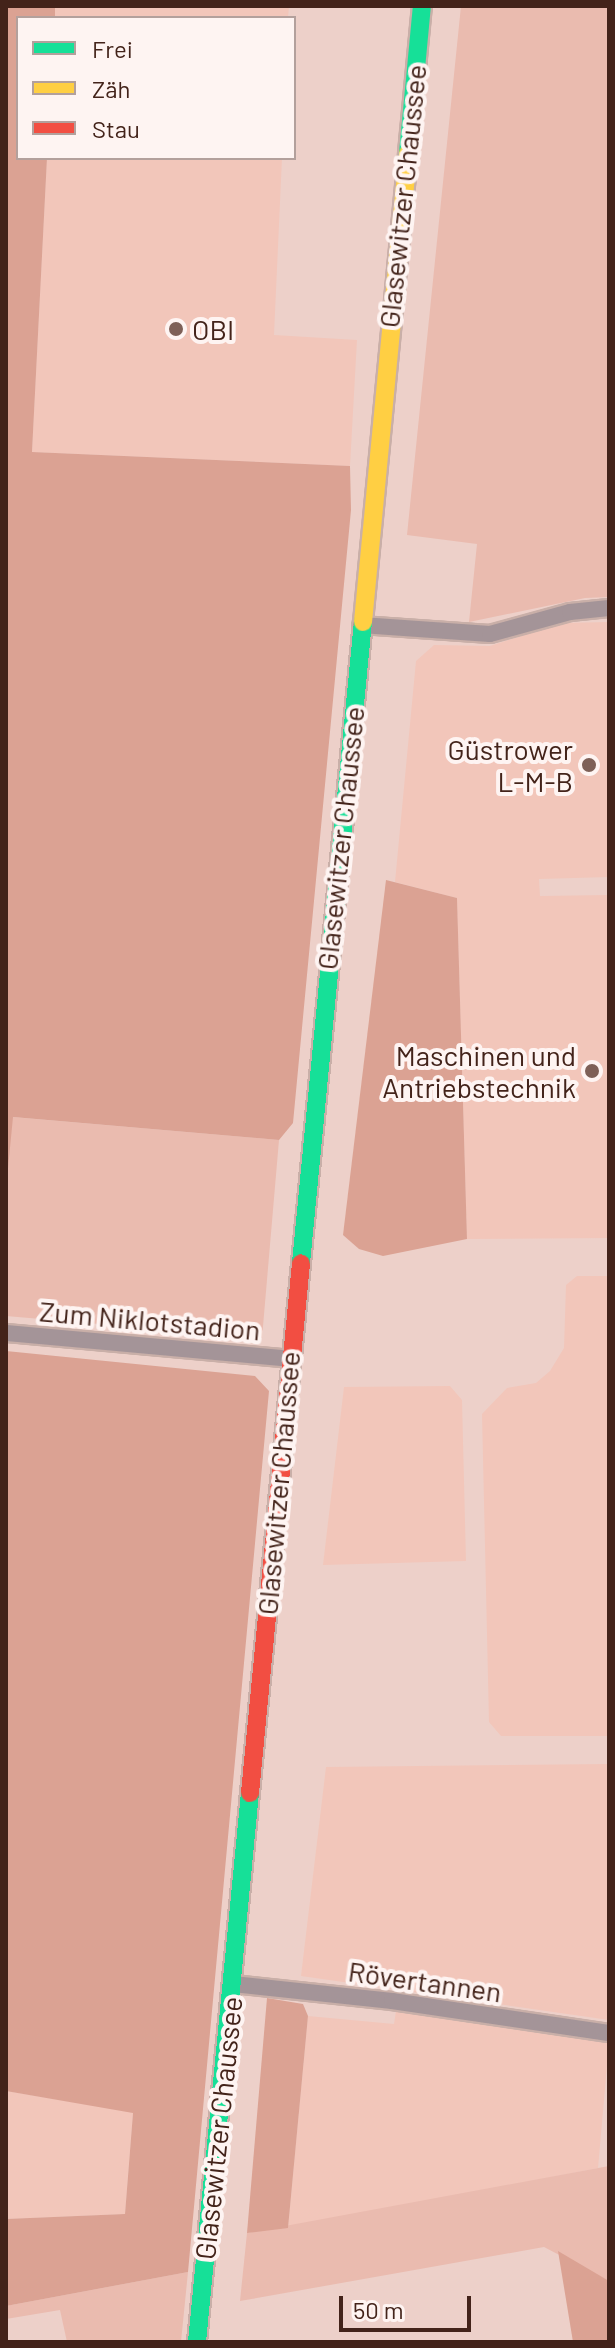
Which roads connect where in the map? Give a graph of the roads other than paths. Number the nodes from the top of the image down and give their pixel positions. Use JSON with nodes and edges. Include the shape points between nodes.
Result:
{"nodes":[{"id":1,"x":422,"y":6,"type":"edge"},
{"id":2,"x":609,"y":608,"type":"edge"},
{"id":3,"x":361,"y":625,"type":"junction"},
{"id":4,"x":6,"y":1333,"type":"edge"},
{"id":5,"x":290,"y":1359,"type":"junction"},
{"id":6,"x":233,"y":1984,"type":"junction"},
{"id":7,"x":609,"y":2033,"type":"edge"},
{"id":8,"x":197,"y":2342,"type":"edge"}],
"edges":[{"from":1,"to":3,"type":"main road","name":"Glasewitzer Chaussee"},
{"from":2,"to":3,"type":"street","via":[[570,612],[490,634]]},
{"from":3,"to":5,"type":"main road","name":"Glasewitzer Chaussee"},
{"from":4,"to":5,"type":"street","name":"Zum Niklotstadion"},
{"from":5,"to":6,"type":"main road","name":"Glasewitzer Chaussee"},
{"from":6,"to":7,"type":"street","name":"Rövertannen"},
{"from":6,"to":8,"type":"main road","name":"Glasewitzer Chaussee"}]}
